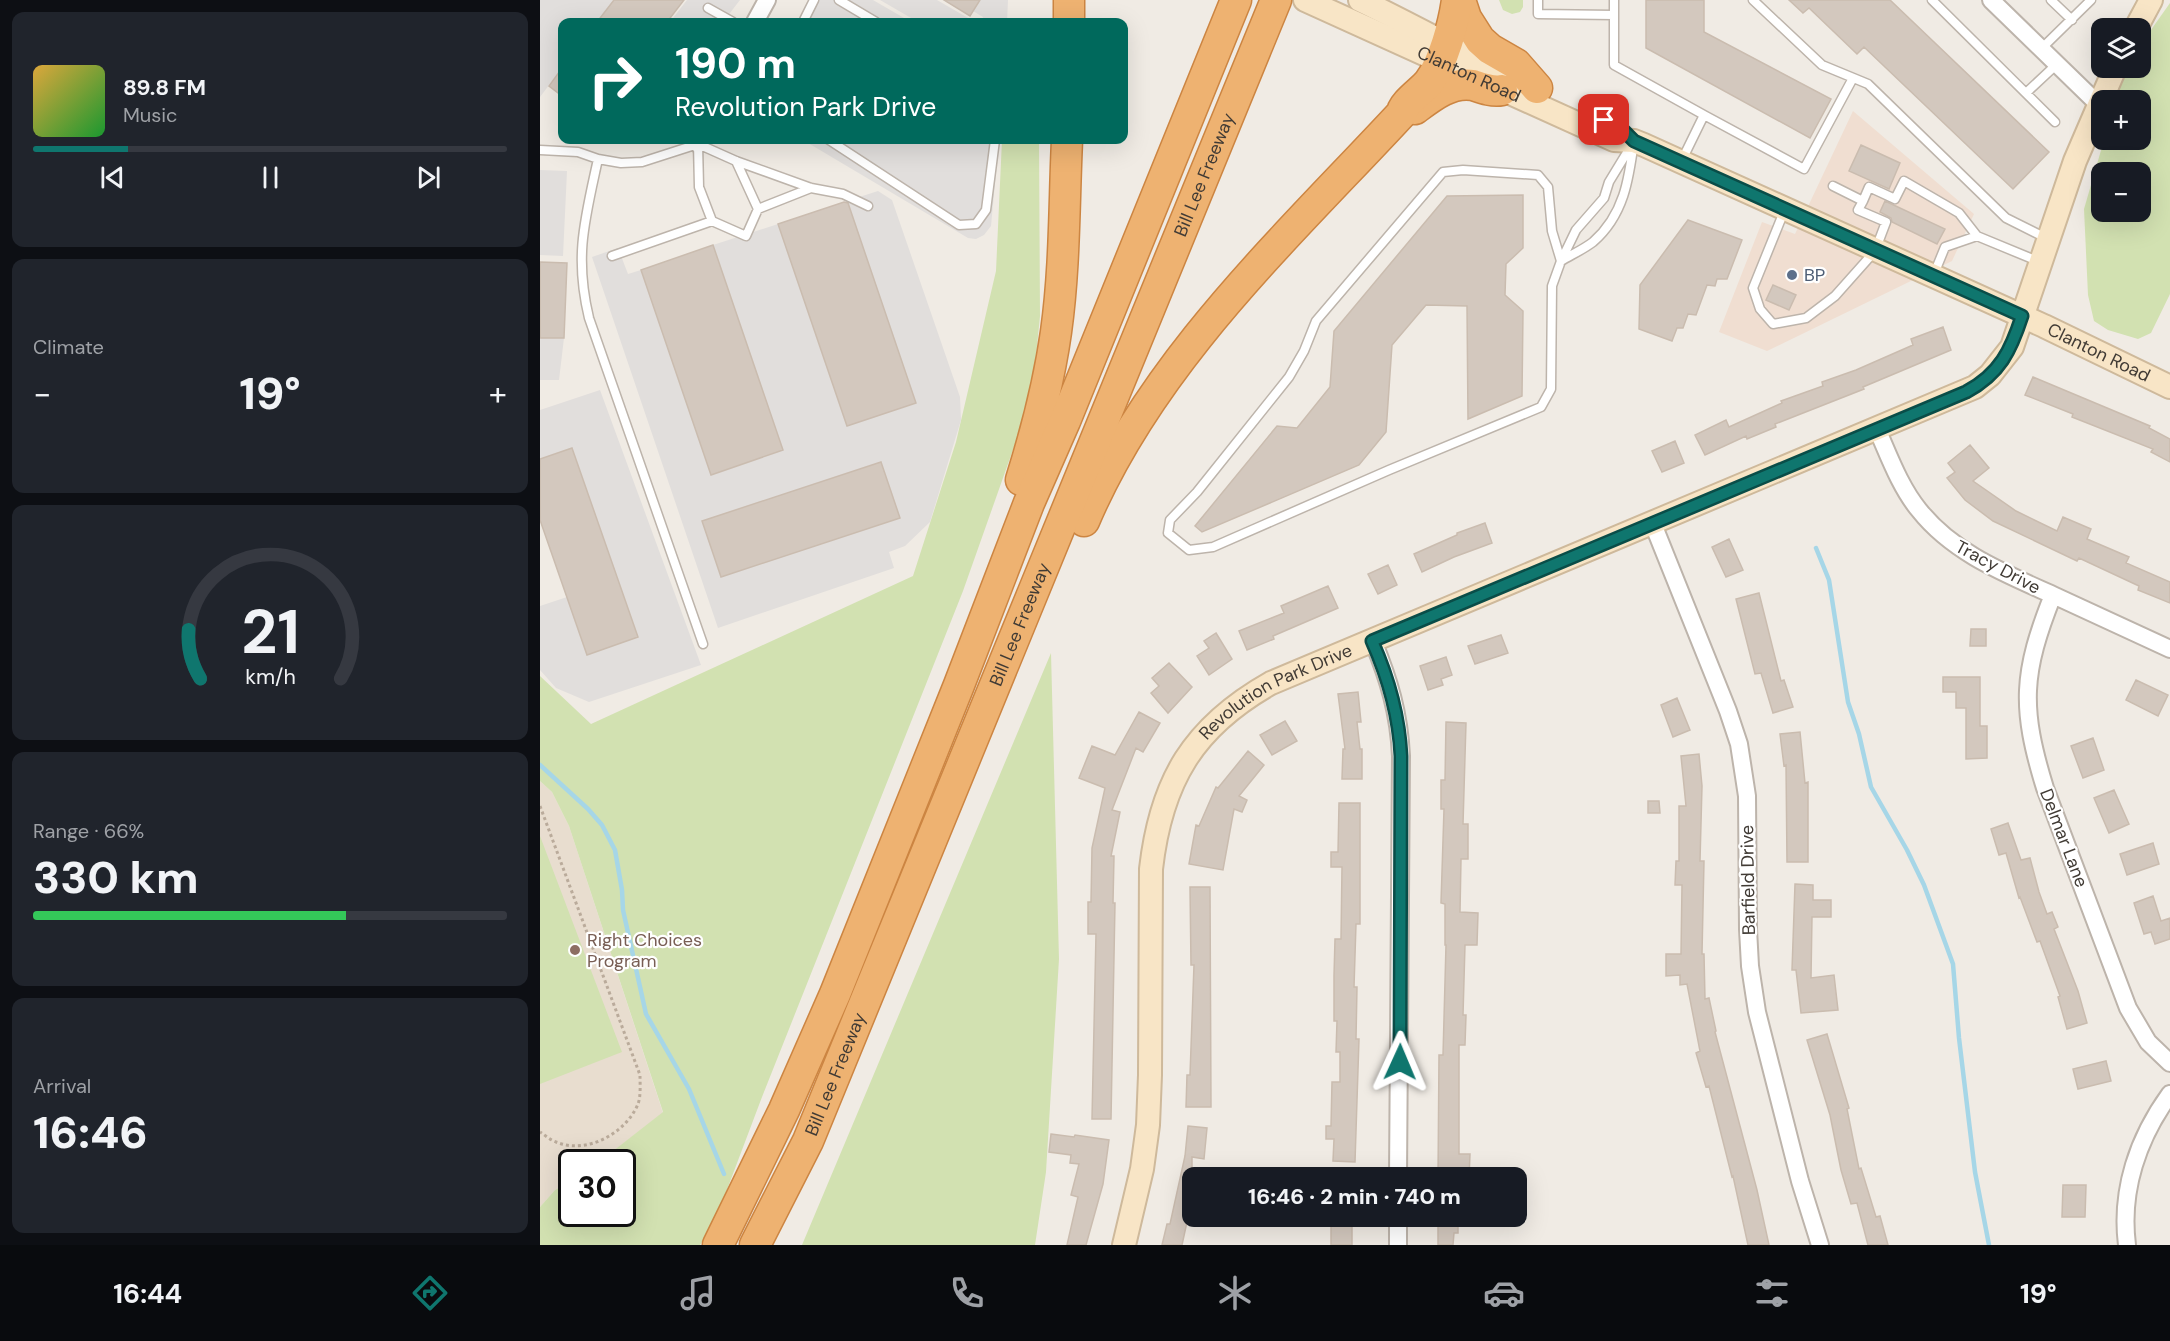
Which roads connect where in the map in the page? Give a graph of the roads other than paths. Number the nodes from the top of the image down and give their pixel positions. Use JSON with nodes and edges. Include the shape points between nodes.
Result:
{"nodes":[{"id":1,"x":767,"y":0,"type":"edge"},
{"id":2,"x":814,"y":0,"type":"edge"},
{"id":3,"x":839,"y":0,"type":"edge"},
{"id":4,"x":1069,"y":0,"type":"edge"},
{"id":5,"x":1236,"y":0,"type":"edge"},
{"id":6,"x":1276,"y":0,"type":"edge"},
{"id":7,"x":1360,"y":0,"type":"edge"},
{"id":8,"x":1458,"y":0,"type":"edge"},
{"id":9,"x":1538,"y":0,"type":"edge"},
{"id":10,"x":1614,"y":0,"type":"edge"},
{"id":11,"x":1753,"y":0,"type":"edge"},
{"id":12,"x":1932,"y":0,"type":"edge"},
{"id":13,"x":1991,"y":0,"type":"edge"},
{"id":14,"x":2052,"y":0,"type":"edge"},
{"id":15,"x":2091,"y":0,"type":"edge"},
{"id":16,"x":2151,"y":0,"type":"edge"},
{"id":17,"x":1315,"y":5,"type":"edge"},
{"id":18,"x":708,"y":8,"type":"dead end"},
{"id":19,"x":1614,"y":15,"type":"junction"},
{"id":20,"x":726,"y":18,"type":"edge"},
{"id":21,"x":757,"y":18,"type":"edge"},
{"id":22,"x":805,"y":18,"type":"edge"},
{"id":23,"x":869,"y":18,"type":"edge"},
{"id":24,"x":1069,"y":18,"type":"edge"},
{"id":25,"x":2141,"y":18,"type":"edge"},
{"id":26,"x":2072,"y":20,"type":"junction"},
{"id":27,"x":2041,"y":49,"type":"junction"},
{"id":28,"x":1442,"y":53,"type":"junction"},
{"id":29,"x":2057,"y":64,"type":"junction"},
{"id":30,"x":1853,"y":78,"type":"junction"},
{"id":31,"x":1537,"y":88,"type":"junction"},
{"id":32,"x":1502,"y":90,"type":"junction"},
{"id":33,"x":2025,"y":93,"type":"junction"},
{"id":34,"x":2091,"y":97,"type":"edge"},
{"id":35,"x":1402,"y":114,"type":"junction"},
{"id":36,"x":1704,"y":115,"type":"junction"},
{"id":37,"x":2091,"y":121,"type":"edge"},
{"id":38,"x":2055,"y":122,"type":"dead end"},
{"id":39,"x":1634,"y":141,"type":"junction"},
{"id":40,"x":693,"y":144,"type":"edge"},
{"id":41,"x":699,"y":144,"type":"edge"},
{"id":42,"x":703,"y":144,"type":"edge"},
{"id":43,"x":836,"y":144,"type":"edge"},
{"id":44,"x":994,"y":144,"type":"edge"},
{"id":45,"x":1067,"y":144,"type":"edge"},
{"id":46,"x":540,"y":150,"type":"edge"},
{"id":47,"x":598,"y":159,"type":"junction"},
{"id":48,"x":736,"y":161,"type":"junction"},
{"id":49,"x":1681,"y":162,"type":"junction"},
{"id":50,"x":1833,"y":186,"type":"dead end"},
{"id":51,"x":811,"y":188,"type":"junction"},
{"id":52,"x":1863,"y":201,"type":"junction"},
{"id":53,"x":868,"y":206,"type":"dead end"},
{"id":54,"x":1785,"y":208,"type":"junction"},
{"id":55,"x":758,"y":209,"type":"junction"},
{"id":56,"x":712,"y":221,"type":"junction"},
{"id":57,"x":1977,"y":236,"type":"junction"},
{"id":58,"x":2048,"y":239,"type":"junction"},
{"id":59,"x":1875,"y":251,"type":"junction"},
{"id":60,"x":612,"y":256,"type":"dead end"},
{"id":61,"x":1561,"y":261,"type":"junction"},
{"id":62,"x":2041,"y":262,"type":"junction"},
{"id":63,"x":1933,"y":276,"type":"junction"},
{"id":64,"x":2022,"y":316,"type":"junction"},
{"id":65,"x":2170,"y":387,"type":"edge"},
{"id":66,"x":1877,"y":429,"type":"junction"},
{"id":67,"x":1653,"y":524,"type":"junction"},
{"id":68,"x":2053,"y":595,"type":"junction"},
{"id":69,"x":1023,"y":621,"type":"junction"},
{"id":70,"x":1372,"y":641,"type":"junction"},
{"id":71,"x":703,"y":644,"type":"dead end"},
{"id":72,"x":2170,"y":649,"type":"edge"},
{"id":73,"x":959,"y":685,"type":"junction"},
{"id":74,"x":2170,"y":1063,"type":"edge"},
{"id":75,"x":2170,"y":1094,"type":"edge"},
{"id":76,"x":1398,"y":1167,"type":"edge"},
{"id":77,"x":1398,"y":1227,"type":"edge"},
{"id":78,"x":718,"y":1245,"type":"edge"},
{"id":79,"x":755,"y":1245,"type":"edge"},
{"id":80,"x":1124,"y":1245,"type":"edge"},
{"id":81,"x":1398,"y":1245,"type":"edge"},
{"id":82,"x":1820,"y":1245,"type":"edge"},
{"id":83,"x":2127,"y":1245,"type":"edge"}],
"edges":[{"from":1,"to":21,"type":"street"},
{"from":2,"to":22,"type":"lane"},
{"from":3,"to":23,"type":"lane"},
{"from":4,"to":24,"type":"highway"},
{"from":5,"to":73,"type":"highway","name":"Bill Lee Freeway","via":[[1029,503]]},
{"from":6,"to":69,"type":"highway","name":"Bill Lee Freeway"},
{"from":7,"to":28,"type":"street","name":"Clanton Road","via":[[1417,27]]},
{"from":8,"to":28,"type":"highway"},
{"from":8,"to":31,"type":"highway","via":[[1480,40],[1516,64]]},
{"from":9,"to":19,"type":"lane","via":[[1538,14]]},
{"from":10,"to":19,"type":"lane"},
{"from":11,"to":30,"type":"lane","via":[[1822,65]]},
{"from":12,"to":33,"type":"lane"},
{"from":13,"to":27,"type":"street"},
{"from":14,"to":26,"type":"lane"},
{"from":15,"to":26,"type":"lane"},
{"from":16,"to":25,"type":"street"},
{"from":17,"to":28,"type":"street","name":"Clanton Road"},
{"from":18,"to":20,"type":"lane"},
{"from":19,"to":36,"type":"lane","via":[[1614,64]]},
{"from":26,"to":27,"type":"lane"},
{"from":27,"to":29,"type":"street"},
{"from":28,"to":31,"type":"street","name":"Clanton Road"},
{"from":28,"to":32,"type":"street","name":"Clanton Road"},
{"from":28,"to":35,"type":"highway","via":[[1429,81],[1403,107]]},
{"from":29,"to":33,"type":"lane"},
{"from":29,"to":34,"type":"street"},
{"from":30,"to":36,"type":"lane","via":[[1804,169]]},
{"from":30,"to":58,"type":"lane","via":[[1868,84],[2006,218]]},
{"from":31,"to":39,"type":"street","name":"Clanton Road","via":[[1619,128]]},
{"from":32,"to":35,"type":"highway","via":[[1456,86],[1437,93],[1409,114]]},
{"from":32,"to":39,"type":"street","name":"Clanton Road","via":[[1614,140]]},
{"from":33,"to":38,"type":"lane"},
{"from":35,"to":69,"type":"highway","via":[[1184,353],[1124,442],[1071,551]]},
{"from":36,"to":49,"type":"lane"},
{"from":37,"to":58,"type":"street","name":"Revolution Park Drive"},
{"from":39,"to":49,"type":"street","name":"Clanton Road"},
{"from":39,"to":61,"type":"lane","via":[[1609,182],[1604,198],[1576,230]]},
{"from":39,"to":61,"type":"lane","via":[[1630,177],[1620,208],[1593,242]]},
{"from":40,"to":47,"type":"lane","via":[[642,162]]},
{"from":41,"to":56,"type":"lane","via":[[699,187]]},
{"from":42,"to":48,"type":"lane"},
{"from":43,"to":44,"type":"lane","via":[[959,225],[976,224],[986,210]]},
{"from":45,"to":73,"type":"highway","via":[[1064,242],[1050,365],[1035,433],[996,550]]},
{"from":46,"to":47,"type":"lane","via":[[578,152]]},
{"from":47,"to":71,"type":"lane","via":[[582,236],[582,289]]},
{"from":48,"to":51,"type":"lane"},
{"from":48,"to":55,"type":"lane"},
{"from":49,"to":54,"type":"street","name":"Clanton Road"},
{"from":50,"to":52,"type":"lane"},
{"from":51,"to":53,"type":"lane","via":[[843,194]]},
{"from":51,"to":55,"type":"lane"},
{"from":52,"to":57,"type":"lane","via":[[1869,187],[1895,199],[1904,181],[1959,213]]},
{"from":52,"to":59,"type":"lane","via":[[1858,210],[1886,222]]},
{"from":54,"to":59,"type":"street","name":"Clanton Road"},
{"from":54,"to":59,"type":"lane","via":[[1753,288],[1760,309],[1773,324],[1806,318],[1835,296]]},
{"from":55,"to":56,"type":"lane","via":[[746,236]]},
{"from":56,"to":60,"type":"lane"},
{"from":57,"to":62,"type":"lane"},
{"from":57,"to":63,"type":"lane","via":[[1945,247]]},
{"from":58,"to":62,"type":"street","name":"Revolution Park Drive"},
{"from":59,"to":63,"type":"street","name":"Clanton Road"},
{"from":61,"to":61,"type":"lane","via":[[1552,286],[1551,389],[1541,407],[1213,547],[1188,550],[1168,533],[1170,520],[1289,377],[1316,321],[1443,172],[1539,175],[1548,187],[1552,231]]},
{"from":62,"to":64,"type":"street","name":"Revolution Park Drive"},
{"from":63,"to":64,"type":"street","name":"Clanton Road"},
{"from":64,"to":65,"type":"street","name":"Clanton Road"},
{"from":64,"to":66,"type":"street","name":"Revolution Park Drive","via":[[2012,347],[1990,375],[1966,392]]},
{"from":66,"to":67,"type":"street","name":"Revolution Park Drive"},
{"from":66,"to":68,"type":"street","name":"Tracy Drive","via":[[1911,500],[1939,532],[1973,557]]},
{"from":67,"to":70,"type":"street","name":"Revolution Park Drive"},
{"from":67,"to":82,"type":"street","name":"Barfield Drive","via":[[1739,744],[1747,796],[1748,929],[1757,1012]]},
{"from":68,"to":72,"type":"street","name":"Tracy Drive"},
{"from":68,"to":74,"type":"street","name":"Delmar Lane","via":[[2030,661],[2028,721],[2033,750],[2128,1008],[2148,1042]]},
{"from":69,"to":79,"type":"highway","name":"Bill Lee Freeway","via":[[808,1141]]},
{"from":70,"to":76,"type":"street","via":[[1393,694],[1401,756]]},
{"from":70,"to":80,"type":"street","name":"Revolution Park Drive","via":[[1271,683],[1236,705],[1194,747],[1165,798],[1151,868],[1148,1125]]},
{"from":73,"to":78,"type":"highway","name":"Bill Lee Freeway","via":[[835,994]]},
{"from":75,"to":83,"type":"street","via":[[2152,1120],[2133,1165],[2125,1222]]},
{"from":77,"to":81,"type":"street"}]}
